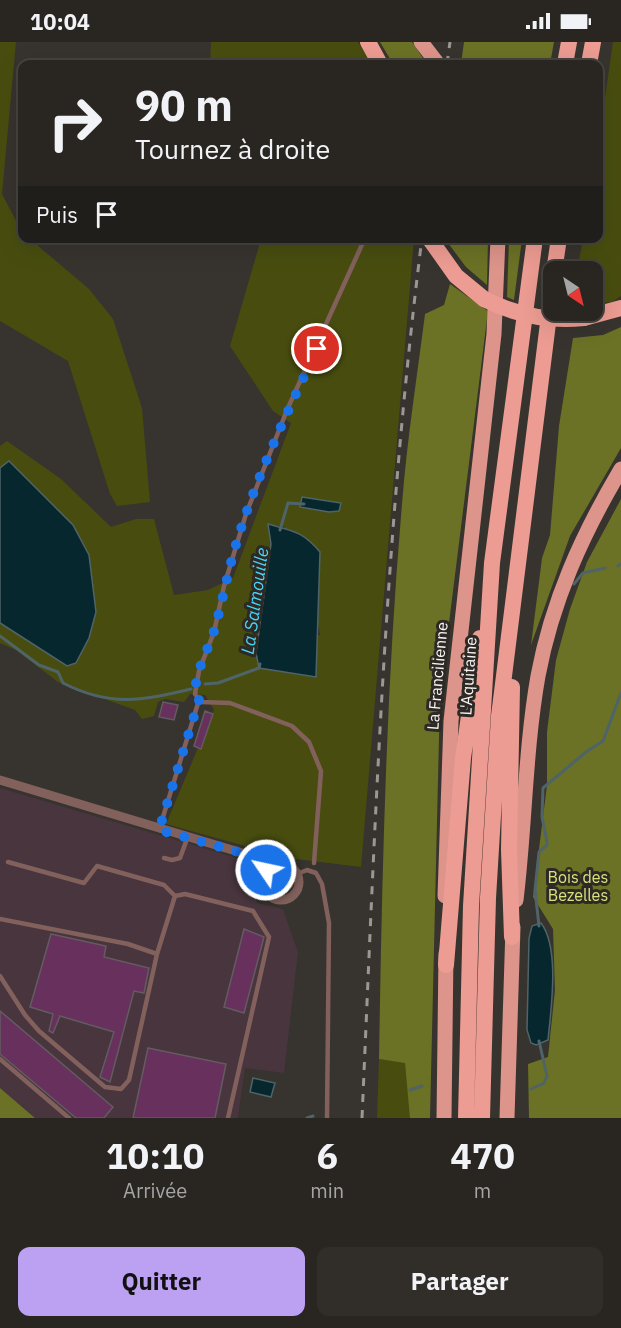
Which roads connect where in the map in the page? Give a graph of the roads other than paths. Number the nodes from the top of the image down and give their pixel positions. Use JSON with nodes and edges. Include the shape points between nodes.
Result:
{"nodes":[{"id":1,"x":368,"y":42,"type":"edge"},
{"id":2,"x":421,"y":42,"type":"edge"},
{"id":3,"x":569,"y":42,"type":"edge"},
{"id":4,"x":593,"y":42,"type":"edge"},
{"id":5,"x":378,"y":60,"type":"edge"},
{"id":6,"x":435,"y":60,"type":"edge"},
{"id":7,"x":566,"y":60,"type":"edge"},
{"id":8,"x":590,"y":60,"type":"edge"},
{"id":9,"x":363,"y":243,"type":"edge"},
{"id":10,"x":433,"y":243,"type":"edge"},
{"id":11,"x":498,"y":243,"type":"edge"},
{"id":12,"x":534,"y":243,"type":"edge"},
{"id":13,"x":558,"y":243,"type":"edge"},
{"id":14,"x":556,"y":261,"type":"edge"},
{"id":15,"x":621,"y":308,"type":"edge"},
{"id":16,"x":548,"y":321,"type":"edge"},
{"id":17,"x":621,"y":469,"type":"edge"},
{"id":18,"x":492,"y":563,"type":"junction"},
{"id":19,"x":512,"y":617,"type":"junction"},
{"id":20,"x":199,"y":700,"type":"junction"},
{"id":21,"x":0,"y":780,"type":"edge"},
{"id":22,"x":159,"y":830,"type":"junction"},
{"id":23,"x":187,"y":839,"type":"junction"},
{"id":24,"x":164,"y":858,"type":"dead end"},
{"id":25,"x":8,"y":862,"type":"dead end"},
{"id":26,"x":314,"y":863,"type":"dead end"},
{"id":27,"x":266,"y":870,"type":"junction"},
{"id":28,"x":297,"y":873,"type":"junction"},
{"id":29,"x":175,"y":896,"type":"junction"},
{"id":30,"x":0,"y":919,"type":"edge"},
{"id":31,"x":512,"y":937,"type":"junction"},
{"id":32,"x":158,"y":954,"type":"junction"},
{"id":33,"x":446,"y":965,"type":"junction"},
{"id":34,"x":0,"y":976,"type":"edge"},
{"id":35,"x":0,"y":1059,"type":"edge"},
{"id":36,"x":69,"y":1118,"type":"edge"},
{"id":37,"x":228,"y":1118,"type":"edge"},
{"id":38,"x":327,"y":1118,"type":"edge"},
{"id":39,"x":444,"y":1118,"type":"edge"},
{"id":40,"x":466,"y":1118,"type":"edge"},
{"id":41,"x":482,"y":1118,"type":"edge"},
{"id":42,"x":507,"y":1118,"type":"edge"}],
"edges":[{"from":1,"to":5,"type":"highway"},
{"from":2,"to":6,"type":"highway"},
{"from":3,"to":7,"type":"highway"},
{"from":4,"to":8,"type":"highway"},
{"from":9,"to":20,"type":"lane","via":[[287,410],[246,514],[214,632],[199,671],[195,694]]},
{"from":10,"to":15,"type":"highway","bridge":true,"via":[[456,276],[484,299],[533,317],[565,320]]},
{"from":11,"to":33,"type":"highway","name":"La Francilienne","via":[[494,334],[451,721]]},
{"from":12,"to":18,"type":"highway","name":"L'Aquitaine"},
{"from":13,"to":14,"type":"highway","name":"L'Aquitaine"},
{"from":16,"to":19,"type":"highway","name":"L'Aquitaine"},
{"from":17,"to":31,"type":"highway","via":[[573,557],[546,642],[532,720]]},
{"from":18,"to":33,"type":"highway","via":[[468,714]]},
{"from":18,"to":40,"type":"highway","name":"L'Aquitaine","via":[[471,906]]},
{"from":19,"to":31,"type":"highway"},
{"from":19,"to":41,"type":"highway","name":"L'Aquitaine","via":[[493,800]]},
{"from":20,"to":22,"type":"lane"},
{"from":20,"to":26,"type":"lane","via":[[230,703],[292,726],[309,742],[321,771]]},
{"from":21,"to":22,"type":"street"},
{"from":22,"to":23,"type":"street"},
{"from":23,"to":24,"type":"lane","via":[[180,858]]},
{"from":23,"to":27,"type":"street","via":[[249,855]]},
{"from":25,"to":29,"type":"lane","via":[[84,883],[97,866],[164,885]]},
{"from":27,"to":28,"type":"street","via":[[283,864]]},
{"from":27,"to":28,"type":"street","via":[[263,888],[276,900],[293,895],[299,885]]},
{"from":28,"to":38,"type":"lane","via":[[316,873],[327,906]]},
{"from":29,"to":32,"type":"lane"},
{"from":29,"to":37,"type":"lane","via":[[185,894],[253,911],[269,937]]},
{"from":30,"to":32,"type":"lane","via":[[128,944]]},
{"from":31,"to":42,"type":"highway"},
{"from":32,"to":34,"type":"lane","via":[[129,1080],[121,1089],[105,1087],[39,1031]]},
{"from":33,"to":39,"type":"highway","name":"La Francilienne"},
{"from":35,"to":36,"type":"lane"}]}
